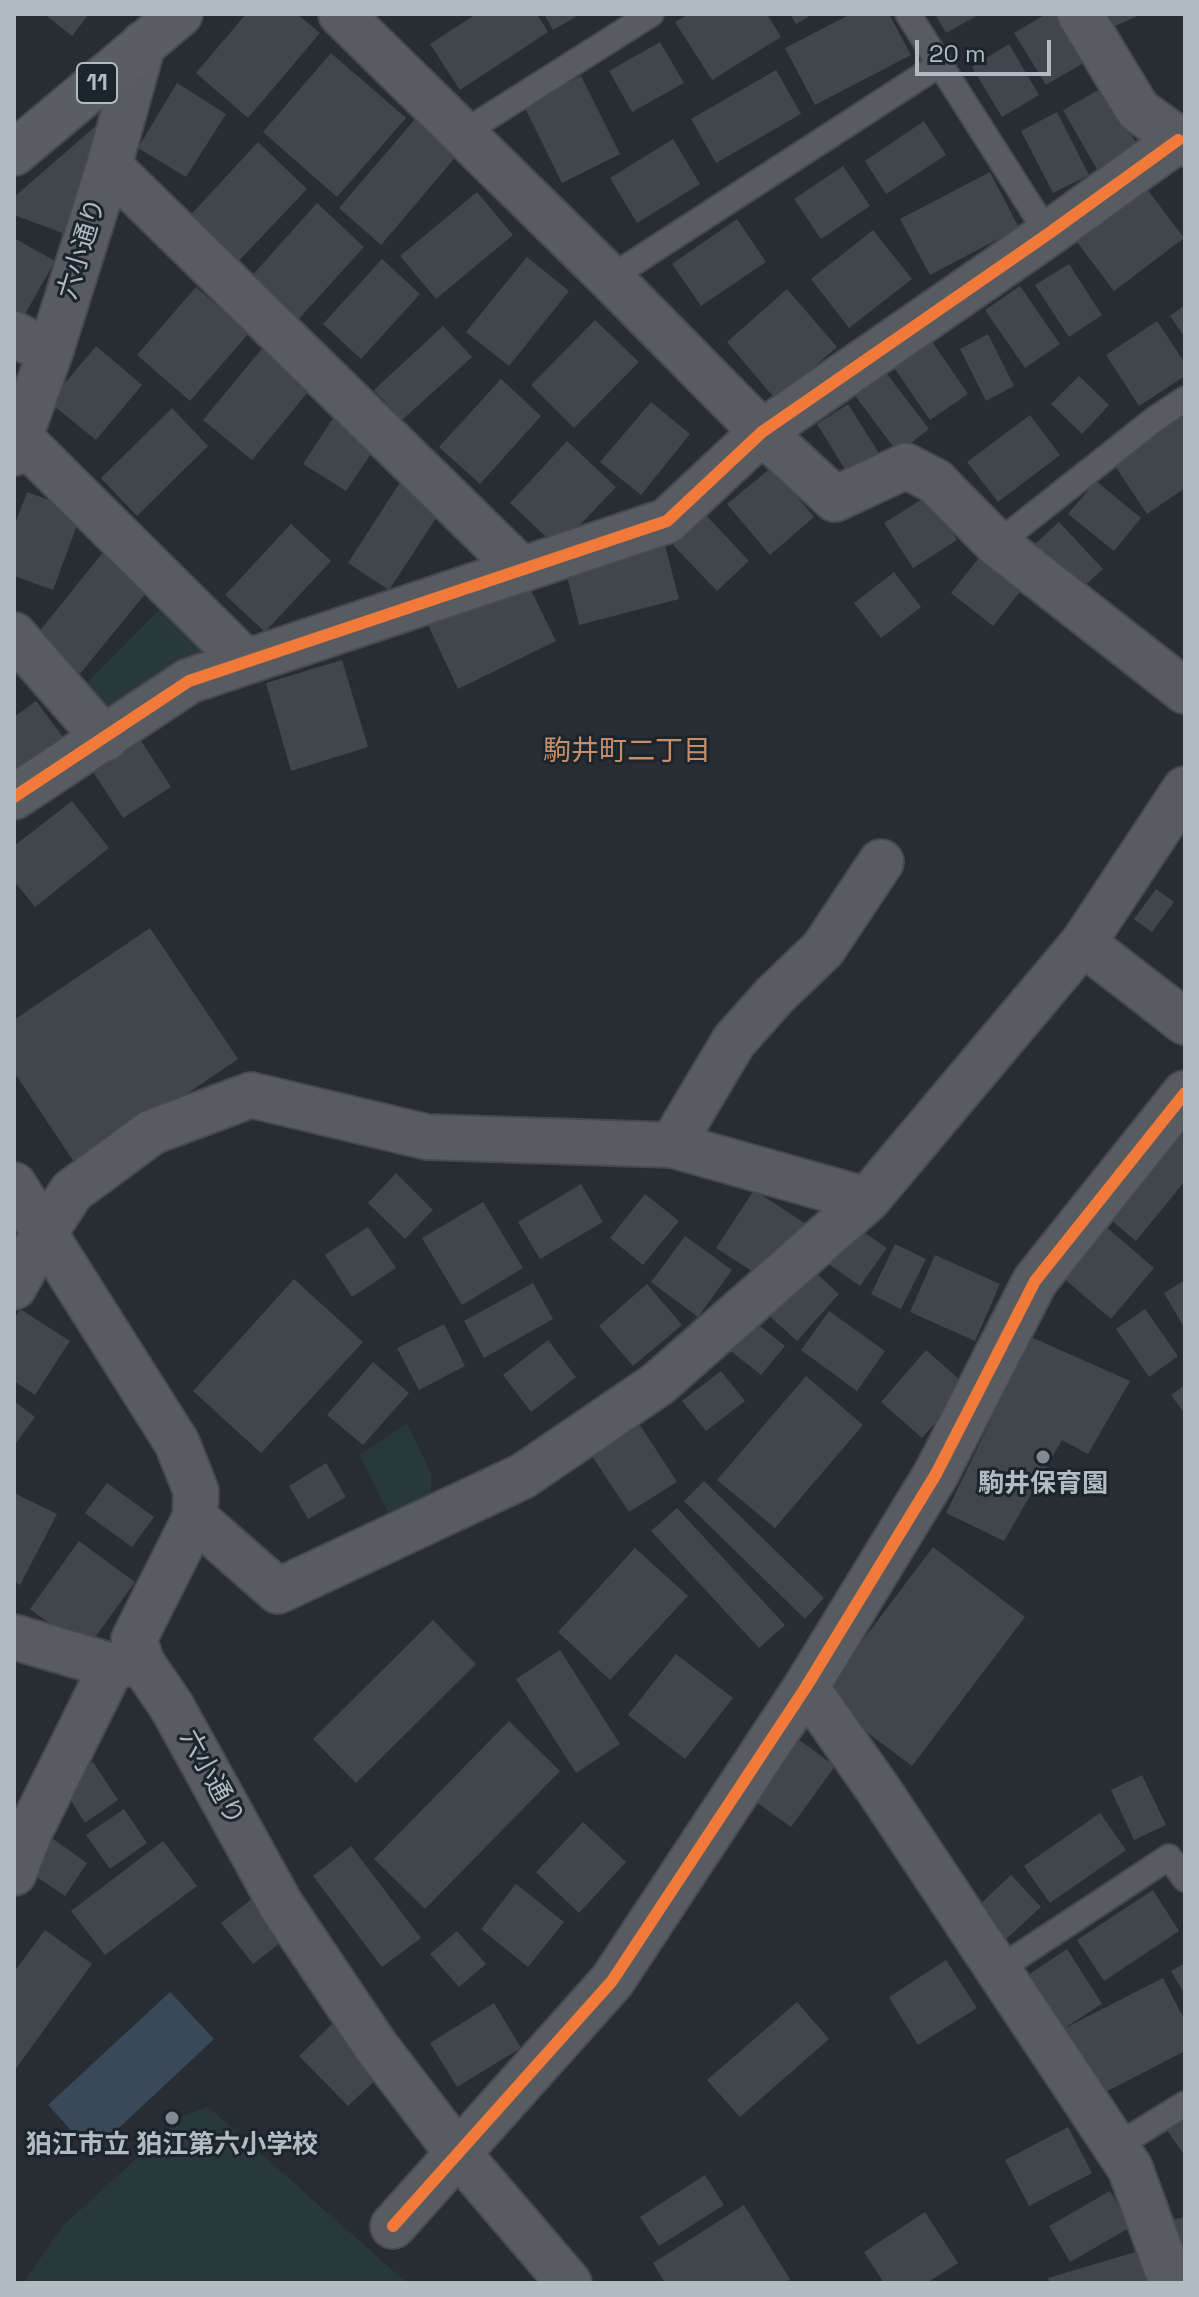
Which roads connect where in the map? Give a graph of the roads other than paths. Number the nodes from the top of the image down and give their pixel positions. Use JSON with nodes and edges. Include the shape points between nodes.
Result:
{"nodes":[{"id":1,"x":180,"y":14,"type":"edge"},
{"id":2,"x":341,"y":14,"type":"edge"},
{"id":3,"x":651,"y":14,"type":"edge"},
{"id":4,"x":908,"y":14,"type":"edge"},
{"id":5,"x":1080,"y":14,"type":"edge"},
{"id":6,"x":143,"y":44,"type":"junction"},
{"id":7,"x":940,"y":64,"type":"junction"},
{"id":8,"x":463,"y":133,"type":"junction"},
{"id":9,"x":1182,"y":142,"type":"edge"},
{"id":10,"x":14,"y":153,"type":"edge"},
{"id":11,"x":109,"y":166,"type":"junction"},
{"id":12,"x":1048,"y":234,"type":"junction"},
{"id":13,"x":610,"y":278,"type":"junction"},
{"id":14,"x":32,"y":344,"type":"edge"},
{"id":15,"x":1185,"y":399,"type":"edge"},
{"id":16,"x":762,"y":432,"type":"junction"},
{"id":17,"x":16,"y":445,"type":"edge"},
{"id":18,"x":997,"y":544,"type":"junction"},
{"id":19,"x":522,"y":570,"type":"junction"},
{"id":20,"x":14,"y":635,"type":"edge"},
{"id":21,"x":245,"y":661,"type":"junction"},
{"id":22,"x":1185,"y":691,"type":"edge"},
{"id":23,"x":105,"y":739,"type":"junction"},
{"id":24,"x":1185,"y":789,"type":"edge"},
{"id":25,"x":14,"y":797,"type":"edge"},
{"id":26,"x":881,"y":862,"type":"dead end"},
{"id":27,"x":1083,"y":943,"type":"junction"},
{"id":28,"x":1185,"y":1022,"type":"edge"},
{"id":29,"x":1185,"y":1093,"type":"edge"},
{"id":30,"x":672,"y":1145,"type":"junction"},
{"id":31,"x":14,"y":1185,"type":"edge"},
{"id":32,"x":867,"y":1200,"type":"junction"},
{"id":33,"x":43,"y":1235,"type":"junction"},
{"id":34,"x":14,"y":1287,"type":"edge"},
{"id":35,"x":195,"y":1518,"type":"junction"},
{"id":36,"x":14,"y":1637,"type":"edge"},
{"id":37,"x":127,"y":1665,"type":"junction"},
{"id":38,"x":806,"y":1687,"type":"junction"},
{"id":39,"x":14,"y":1873,"type":"edge"},
{"id":40,"x":1185,"y":1879,"type":"edge"},
{"id":41,"x":996,"y":1971,"type":"junction"},
{"id":42,"x":1185,"y":2104,"type":"edge"},
{"id":43,"x":1115,"y":2147,"type":"junction"},
{"id":44,"x":457,"y":2152,"type":"junction"},
{"id":45,"x":393,"y":2226,"type":"dead end"},
{"id":46,"x":569,"y":2283,"type":"edge"},
{"id":47,"x":1172,"y":2283,"type":"edge"}],
"edges":[{"from":1,"to":6,"type":"main road","number":"11"},
{"from":2,"to":8,"type":"street"},
{"from":3,"to":8,"type":"lane"},
{"from":4,"to":7,"type":"lane"},
{"from":5,"to":9,"type":"street","via":[[1138,110]]},
{"from":6,"to":10,"type":"main road","number":"11"},
{"from":6,"to":11,"type":"street","name":"六小通り"},
{"from":7,"to":12,"type":"lane"},
{"from":7,"to":13,"type":"lane"},
{"from":8,"to":13,"type":"street"},
{"from":9,"to":12,"type":"street"},
{"from":11,"to":14,"type":"street","name":"六小通り"},
{"from":11,"to":19,"type":"street"},
{"from":12,"to":16,"type":"street"},
{"from":13,"to":16,"type":"street"},
{"from":14,"to":17,"type":"street","name":"六小通り"},
{"from":15,"to":18,"type":"lane"},
{"from":16,"to":18,"type":"street","via":[[835,499],[906,466],[935,481]]},
{"from":16,"to":19,"type":"street","via":[[667,521]]},
{"from":17,"to":21,"type":"street"},
{"from":18,"to":22,"type":"street"},
{"from":19,"to":21,"type":"street"},
{"from":20,"to":23,"type":"street"},
{"from":21,"to":23,"type":"street","via":[[189,681]]},
{"from":23,"to":25,"type":"street"},
{"from":24,"to":27,"type":"street"},
{"from":26,"to":30,"type":"street","via":[[823,949],[734,1041]]},
{"from":27,"to":28,"type":"street"},
{"from":27,"to":32,"type":"street"},
{"from":29,"to":38,"type":"street","via":[[1035,1281],[936,1474]]},
{"from":30,"to":32,"type":"street"},
{"from":30,"to":33,"type":"street","via":[[427,1137],[251,1095],[152,1132],[72,1191]]},
{"from":31,"to":33,"type":"street"},
{"from":32,"to":35,"type":"street","via":[[658,1384],[523,1476],[278,1591]]},
{"from":33,"to":34,"type":"street"},
{"from":33,"to":35,"type":"street","via":[[177,1443],[196,1491]]},
{"from":35,"to":37,"type":"street","via":[[134,1639]]},
{"from":36,"to":37,"type":"street"},
{"from":37,"to":39,"type":"street","via":[[31,1829]]},
{"from":37,"to":44,"type":"street","name":"六小通り","via":[[172,1707],[281,1905],[375,2045]]},
{"from":38,"to":41,"type":"street"},
{"from":38,"to":44,"type":"street","via":[[612,1981]]},
{"from":40,"to":41,"type":"lane","via":[[1169,1857]]},
{"from":41,"to":43,"type":"street"},
{"from":42,"to":43,"type":"lane"},
{"from":43,"to":47,"type":"street","via":[[1130,2168]]},
{"from":44,"to":45,"type":"street"},
{"from":44,"to":46,"type":"street","name":"六小通り"}]}
